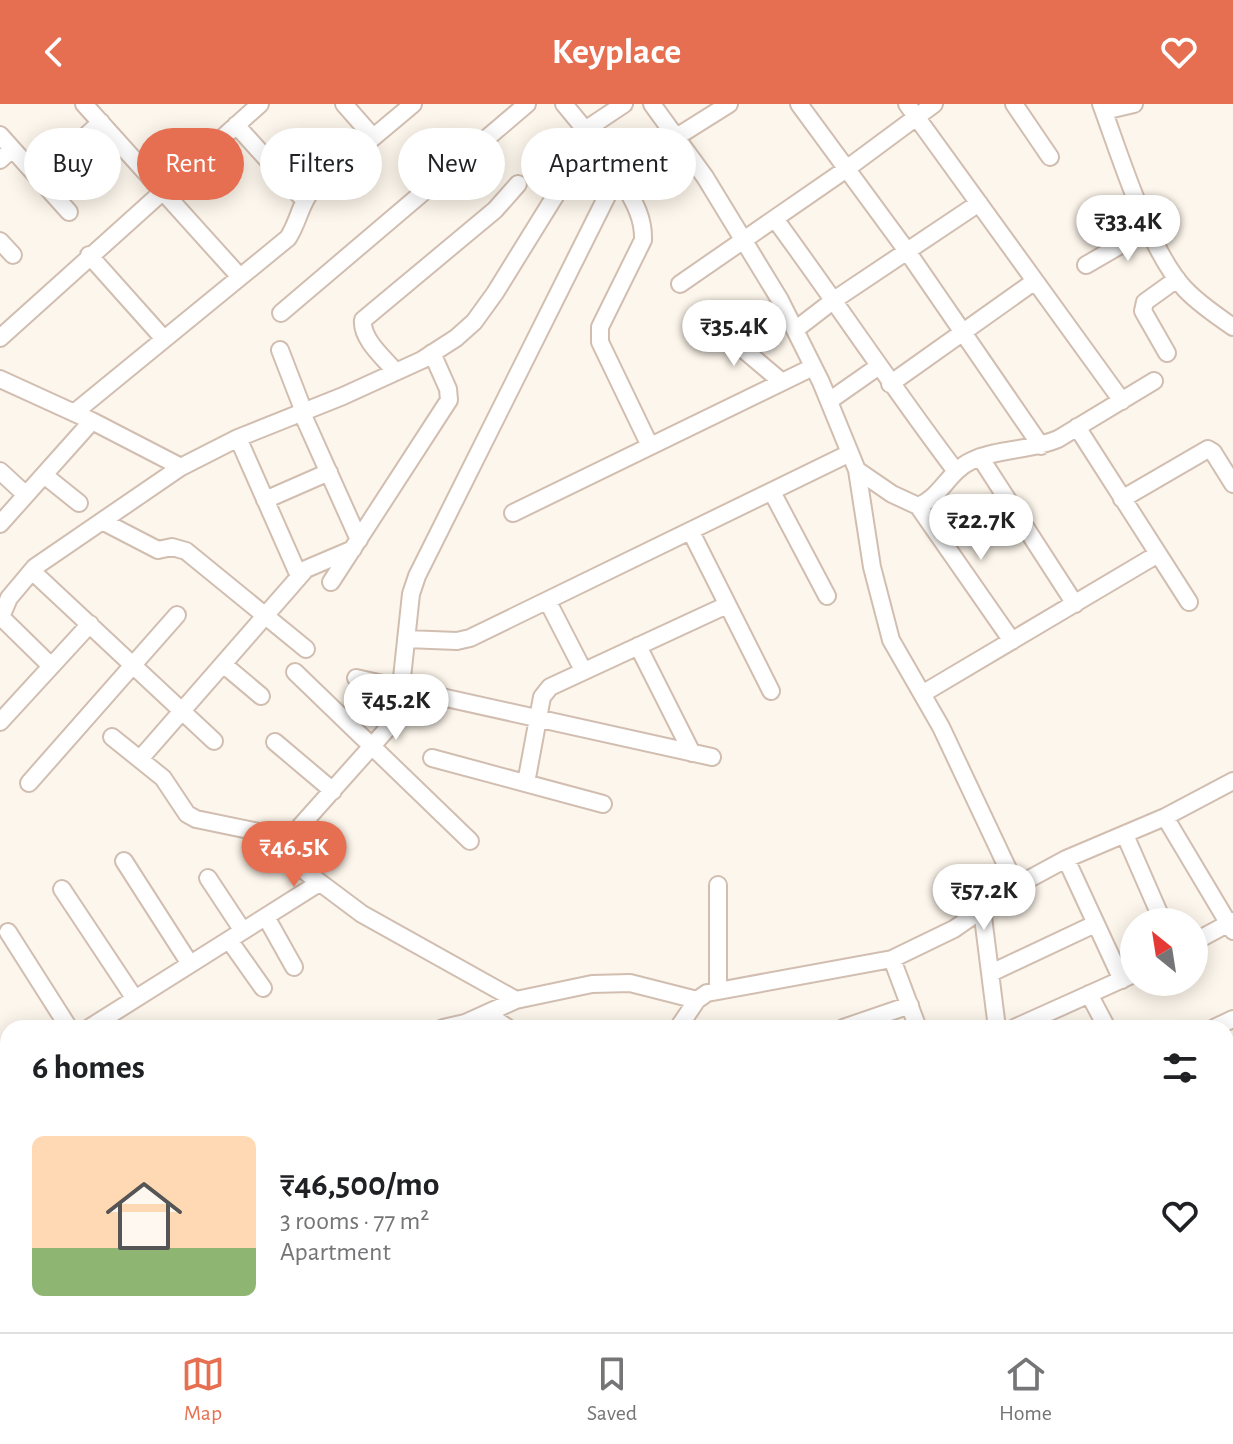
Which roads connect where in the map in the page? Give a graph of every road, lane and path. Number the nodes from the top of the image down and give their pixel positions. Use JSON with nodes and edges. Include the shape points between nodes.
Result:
{"nodes":[{"id":1,"x":84,"y":104,"type":"edge"},
{"id":2,"x":260,"y":104,"type":"edge"},
{"id":3,"x":344,"y":104,"type":"edge"},
{"id":4,"x":413,"y":104,"type":"edge"},
{"id":5,"x":527,"y":104,"type":"edge"},
{"id":6,"x":564,"y":104,"type":"edge"},
{"id":7,"x":624,"y":104,"type":"edge"},
{"id":8,"x":652,"y":104,"type":"edge"},
{"id":9,"x":729,"y":104,"type":"edge"},
{"id":10,"x":799,"y":104,"type":"edge"},
{"id":11,"x":934,"y":104,"type":"edge"},
{"id":12,"x":1014,"y":104,"type":"edge"},
{"id":13,"x":1134,"y":104,"type":"edge"},
{"id":14,"x":1102,"y":108,"type":"edge"},
{"id":15,"x":912,"y":110,"type":"edge"},
{"id":16,"x":101,"y":122,"type":"junction"},
{"id":17,"x":236,"y":125,"type":"junction"},
{"id":18,"x":94,"y":128,"type":"edge"},
{"id":19,"x":233,"y":128,"type":"edge"},
{"id":20,"x":365,"y":128,"type":"edge"},
{"id":21,"x":583,"y":128,"type":"edge"},
{"id":22,"x":595,"y":128,"type":"edge"},
{"id":23,"x":669,"y":128,"type":"edge"},
{"id":24,"x":690,"y":128,"type":"edge"},
{"id":25,"x":382,"y":130,"type":"edge"},
{"id":26,"x":0,"y":135,"type":"edge"},
{"id":27,"x":260,"y":152,"type":"edge"},
{"id":28,"x":6,"y":154,"type":"edge"},
{"id":29,"x":1050,"y":157,"type":"dead end"},
{"id":30,"x":137,"y":161,"type":"edge"},
{"id":31,"x":696,"y":165,"type":"edge"},
{"id":32,"x":24,"y":168,"type":"edge"},
{"id":33,"x":845,"y":170,"type":"junction"},
{"id":34,"x":518,"y":184,"type":"dead end"},
{"id":35,"x":58,"y":200,"type":"edge"},
{"id":36,"x":152,"y":200,"type":"edge"},
{"id":37,"x":172,"y":200,"type":"edge"},
{"id":38,"x":303,"y":200,"type":"edge"},
{"id":39,"x":549,"y":200,"type":"edge"},
{"id":40,"x":605,"y":200,"type":"edge"},
{"id":41,"x":634,"y":200,"type":"edge"},
{"id":42,"x":979,"y":203,"type":"junction"},
{"id":43,"x":69,"y":212,"type":"dead end"},
{"id":44,"x":775,"y":219,"type":"junction"},
{"id":45,"x":1150,"y":228,"type":"junction"},
{"id":46,"x":0,"y":241,"type":"edge"},
{"id":47,"x":744,"y":241,"type":"junction"},
{"id":48,"x":907,"y":251,"type":"junction"},
{"id":49,"x":13,"y":255,"type":"dead end"},
{"id":50,"x":89,"y":255,"type":"junction"},
{"id":51,"x":1086,"y":265,"type":"dead end"},
{"id":52,"x":240,"y":277,"type":"junction"},
{"id":53,"x":1177,"y":279,"type":"junction"},
{"id":54,"x":1035,"y":281,"type":"junction"},
{"id":55,"x":680,"y":284,"type":"dead end"},
{"id":56,"x":834,"y":300,"type":"junction"},
{"id":57,"x":281,"y":313,"type":"dead end"},
{"id":58,"x":712,"y":323,"type":"dead end"},
{"id":59,"x":1233,"y":327,"type":"edge"},
{"id":60,"x":795,"y":330,"type":"junction"},
{"id":61,"x":964,"y":333,"type":"junction"},
{"id":62,"x":0,"y":338,"type":"edge"},
{"id":63,"x":164,"y":339,"type":"junction"},
{"id":64,"x":280,"y":350,"type":"dead end"},
{"id":65,"x":432,"y":353,"type":"junction"},
{"id":66,"x":1167,"y":353,"type":"dead end"},
{"id":67,"x":879,"y":366,"type":"junction"},
{"id":68,"x":813,"y":367,"type":"junction"},
{"id":69,"x":396,"y":372,"type":"junction"},
{"id":70,"x":0,"y":379,"type":"edge"},
{"id":71,"x":1154,"y":381,"type":"dead end"},
{"id":72,"x":782,"y":382,"type":"junction"},
{"id":73,"x":890,"y":384,"type":"junction"},
{"id":74,"x":829,"y":401,"type":"junction"},
{"id":75,"x":1122,"y":401,"type":"junction"},
{"id":76,"x":74,"y":413,"type":"junction"},
{"id":77,"x":303,"y":413,"type":"junction"},
{"id":78,"x":92,"y":421,"type":"junction"},
{"id":79,"x":1077,"y":427,"type":"junction"},
{"id":80,"x":238,"y":438,"type":"junction"},
{"id":81,"x":650,"y":446,"type":"junction"},
{"id":82,"x":1041,"y":446,"type":"junction"},
{"id":83,"x":850,"y":453,"type":"junction"},
{"id":84,"x":980,"y":457,"type":"junction"},
{"id":85,"x":181,"y":467,"type":"junction"},
{"id":86,"x":857,"y":470,"type":"junction"},
{"id":87,"x":955,"y":470,"type":"junction"},
{"id":88,"x":0,"y":471,"type":"edge"},
{"id":89,"x":329,"y":472,"type":"junction"},
{"id":90,"x":44,"y":475,"type":"junction"},
{"id":91,"x":1233,"y":484,"type":"edge"},
{"id":92,"x":772,"y":492,"type":"junction"},
{"id":93,"x":26,"y":495,"type":"junction"},
{"id":94,"x":1122,"y":499,"type":"junction"},
{"id":95,"x":265,"y":500,"type":"junction"},
{"id":96,"x":79,"y":503,"type":"dead end"},
{"id":97,"x":918,"y":506,"type":"junction"},
{"id":98,"x":513,"y":513,"type":"dead end"},
{"id":99,"x":102,"y":521,"type":"junction"},
{"id":100,"x":0,"y":524,"type":"edge"},
{"id":101,"x":691,"y":532,"type":"junction"},
{"id":102,"x":356,"y":544,"type":"junction"},
{"id":103,"x":1158,"y":554,"type":"junction"},
{"id":104,"x":32,"y":571,"type":"junction"},
{"id":105,"x":299,"y":576,"type":"junction"},
{"id":106,"x":331,"y":582,"type":"dead end"},
{"id":107,"x":827,"y":596,"type":"dead end"},
{"id":108,"x":548,"y":602,"type":"junction"},
{"id":109,"x":1189,"y":602,"type":"dead end"},
{"id":110,"x":1075,"y":604,"type":"junction"},
{"id":111,"x":727,"y":605,"type":"junction"},
{"id":112,"x":177,"y":615,"type":"dead end"},
{"id":113,"x":265,"y":616,"type":"junction"},
{"id":114,"x":0,"y":618,"type":"edge"},
{"id":115,"x":90,"y":624,"type":"junction"},
{"id":116,"x":406,"y":639,"type":"junction"},
{"id":117,"x":1012,"y":641,"type":"junction"},
{"id":118,"x":638,"y":646,"type":"junction"},
{"id":119,"x":306,"y":649,"type":"dead end"},
{"id":120,"x":133,"y":663,"type":"junction"},
{"id":121,"x":223,"y":664,"type":"junction"},
{"id":122,"x":51,"y":666,"type":"junction"},
{"id":123,"x":583,"y":670,"type":"junction"},
{"id":124,"x":295,"y":672,"type":"dead end"},
{"id":125,"x":356,"y":678,"type":"dead end"},
{"id":126,"x":401,"y":687,"type":"junction"},
{"id":127,"x":771,"y":691,"type":"dead end"},
{"id":128,"x":922,"y":694,"type":"junction"},
{"id":129,"x":261,"y":696,"type":"dead end"},
{"id":130,"x":183,"y":709,"type":"junction"},
{"id":131,"x":2,"y":716,"type":"edge"},
{"id":132,"x":538,"y":718,"type":"junction"},
{"id":133,"x":112,"y":737,"type":"dead end"},
{"id":134,"x":214,"y":741,"type":"dead end"},
{"id":135,"x":275,"y":742,"type":"dead end"},
{"id":136,"x":373,"y":748,"type":"junction"},
{"id":137,"x":692,"y":753,"type":"junction"},
{"id":138,"x":712,"y":757,"type":"dead end"},
{"id":139,"x":432,"y":758,"type":"dead end"},
{"id":140,"x":140,"y":759,"type":"junction"},
{"id":141,"x":1233,"y":781,"type":"edge"},
{"id":142,"x":29,"y":783,"type":"dead end"},
{"id":143,"x":526,"y":783,"type":"junction"},
{"id":144,"x":333,"y":791,"type":"junction"},
{"id":145,"x":603,"y":804,"type":"dead end"},
{"id":146,"x":1165,"y":817,"type":"junction"},
{"id":147,"x":251,"y":831,"type":"junction"},
{"id":148,"x":1125,"y":835,"type":"junction"},
{"id":149,"x":470,"y":841,"type":"dead end"},
{"id":150,"x":1066,"y":859,"type":"junction"},
{"id":151,"x":124,"y":861,"type":"dead end"},
{"id":152,"x":208,"y":878,"type":"dead end"},
{"id":153,"x":319,"y":883,"type":"junction"},
{"id":154,"x":718,"y":885,"type":"dead end"},
{"id":155,"x":1016,"y":886,"type":"junction"},
{"id":156,"x":62,"y":889,"type":"dead end"},
{"id":157,"x":1157,"y":908,"type":"edge"},
{"id":158,"x":982,"y":909,"type":"junction"},
{"id":159,"x":266,"y":917,"type":"junction"},
{"id":160,"x":1095,"y":924,"type":"junction"},
{"id":161,"x":1231,"y":926,"type":"edge"},
{"id":162,"x":8,"y":932,"type":"dead end"},
{"id":163,"x":236,"y":935,"type":"junction"},
{"id":164,"x":1208,"y":936,"type":"edge"},
{"id":165,"x":892,"y":959,"type":"junction"},
{"id":166,"x":190,"y":964,"type":"junction"},
{"id":167,"x":1120,"y":964,"type":"edge"},
{"id":168,"x":294,"y":967,"type":"dead end"},
{"id":169,"x":991,"y":973,"type":"junction"},
{"id":170,"x":1120,"y":980,"type":"edge"},
{"id":171,"x":263,"y":988,"type":"dead end"},
{"id":172,"x":718,"y":990,"type":"junction"},
{"id":173,"x":1089,"y":994,"type":"junction"},
{"id":174,"x":135,"y":999,"type":"junction"},
{"id":175,"x":516,"y":1000,"type":"junction"},
{"id":176,"x":697,"y":1000,"type":"junction"},
{"id":177,"x":910,"y":1005,"type":"junction"},
{"id":178,"x":487,"y":1014,"type":"junction"},
{"id":179,"x":64,"y":1020,"type":"edge"},
{"id":180,"x":102,"y":1020,"type":"edge"},
{"id":181,"x":476,"y":1020,"type":"edge"},
{"id":182,"x":496,"y":1020,"type":"edge"},
{"id":183,"x":683,"y":1020,"type":"edge"},
{"id":184,"x":866,"y":1020,"type":"edge"},
{"id":185,"x":915,"y":1020,"type":"edge"},
{"id":186,"x":996,"y":1020,"type":"edge"},
{"id":187,"x":1032,"y":1020,"type":"edge"},
{"id":188,"x":1103,"y":1020,"type":"edge"}],
"edges":[{"from":1,"to":16,"type":"street"},
{"from":2,"to":17,"type":"street"},
{"from":3,"to":20,"type":"street"},
{"from":4,"to":25,"type":"street"},
{"from":5,"to":57,"type":"street"},
{"from":6,"to":21,"type":"street"},
{"from":7,"to":22,"type":"street"},
{"from":8,"to":23,"type":"street"},
{"from":9,"to":24,"type":"street"},
{"from":10,"to":33,"type":"street"},
{"from":11,"to":15,"type":"street"},
{"from":12,"to":29,"type":"street"},
{"from":13,"to":14,"type":"street"},
{"from":14,"to":45,"type":"street"},
{"from":15,"to":33,"type":"street"},
{"from":15,"to":42,"type":"street"},
{"from":16,"to":18,"type":"street"},
{"from":16,"to":30,"type":"street"},
{"from":17,"to":19,"type":"street"},
{"from":17,"to":27,"type":"street"},
{"from":26,"to":28,"type":"street"},
{"from":28,"to":32,"type":"street"},
{"from":31,"to":47,"type":"street"},
{"from":33,"to":44,"type":"street"},
{"from":33,"to":48,"type":"street"},
{"from":34,"to":69,"type":"street","via":[[495,210],[363,320],[366,336]]},
{"from":35,"to":43,"type":"street"},
{"from":36,"to":50,"type":"street"},
{"from":37,"to":52,"type":"street"},
{"from":38,"to":52,"type":"street","via":[[288,238]]},
{"from":39,"to":65,"type":"street","via":[[474,322]]},
{"from":40,"to":116,"type":"street","via":[[417,576]]},
{"from":41,"to":81,"type":"street","via":[[643,240],[600,327],[600,342]]},
{"from":42,"to":48,"type":"street"},
{"from":42,"to":54,"type":"street"},
{"from":44,"to":47,"type":"street"},
{"from":44,"to":56,"type":"street"},
{"from":45,"to":51,"type":"street"},
{"from":45,"to":53,"type":"street"},
{"from":46,"to":49,"type":"street"},
{"from":47,"to":55,"type":"street"},
{"from":47,"to":60,"type":"street"},
{"from":48,"to":56,"type":"street"},
{"from":48,"to":61,"type":"street"},
{"from":50,"to":62,"type":"street"},
{"from":50,"to":63,"type":"street"},
{"from":52,"to":63,"type":"street"},
{"from":53,"to":59,"type":"street"},
{"from":53,"to":66,"type":"street","via":[[1145,302],[1143,311]]},
{"from":54,"to":61,"type":"street"},
{"from":54,"to":75,"type":"street"},
{"from":56,"to":60,"type":"street"},
{"from":56,"to":67,"type":"street"},
{"from":58,"to":72,"type":"street"},
{"from":60,"to":68,"type":"street"},
{"from":61,"to":73,"type":"street"},
{"from":61,"to":82,"type":"street"},
{"from":63,"to":76,"type":"street"},
{"from":64,"to":77,"type":"street"},
{"from":65,"to":69,"type":"street"},
{"from":65,"to":102,"type":"street","via":[[449,400]]},
{"from":67,"to":73,"type":"street"},
{"from":67,"to":74,"type":"street"},
{"from":68,"to":72,"type":"street"},
{"from":68,"to":74,"type":"street"},
{"from":69,"to":77,"type":"street"},
{"from":70,"to":76,"type":"street"},
{"from":71,"to":75,"type":"street"},
{"from":72,"to":81,"type":"street"},
{"from":73,"to":87,"type":"street"},
{"from":74,"to":83,"type":"street"},
{"from":75,"to":79,"type":"street"},
{"from":76,"to":78,"type":"street"},
{"from":77,"to":80,"type":"street"},
{"from":77,"to":89,"type":"street"},
{"from":78,"to":85,"type":"street"},
{"from":78,"to":90,"type":"street"},
{"from":79,"to":82,"type":"street"},
{"from":79,"to":94,"type":"street"},
{"from":80,"to":85,"type":"street"},
{"from":80,"to":95,"type":"street"},
{"from":81,"to":98,"type":"street"},
{"from":82,"to":84,"type":"street"},
{"from":83,"to":86,"type":"street"},
{"from":83,"to":92,"type":"street"},
{"from":84,"to":87,"type":"street"},
{"from":84,"to":110,"type":"street"},
{"from":85,"to":99,"type":"street"},
{"from":86,"to":97,"type":"street"},
{"from":86,"to":128,"type":"street","via":[[872,567],[891,640]]},
{"from":87,"to":97,"type":"street"},
{"from":88,"to":93,"type":"street"},
{"from":89,"to":95,"type":"street"},
{"from":89,"to":102,"type":"street"},
{"from":90,"to":93,"type":"street"},
{"from":90,"to":96,"type":"street"},
{"from":91,"to":94,"type":"street","via":[[1208,449]]},
{"from":92,"to":101,"type":"street"},
{"from":92,"to":107,"type":"street"},
{"from":93,"to":100,"type":"street"},
{"from":94,"to":103,"type":"street"},
{"from":95,"to":105,"type":"street"},
{"from":97,"to":117,"type":"street"},
{"from":99,"to":104,"type":"street"},
{"from":99,"to":113,"type":"street","via":[[158,550],[186,551]]},
{"from":101,"to":108,"type":"street"},
{"from":101,"to":111,"type":"street"},
{"from":102,"to":105,"type":"street"},
{"from":102,"to":106,"type":"street"},
{"from":103,"to":109,"type":"street"},
{"from":103,"to":110,"type":"street"},
{"from":104,"to":114,"type":"street"},
{"from":104,"to":115,"type":"street"},
{"from":105,"to":113,"type":"street"},
{"from":108,"to":116,"type":"street","via":[[470,638]]},
{"from":108,"to":123,"type":"street"},
{"from":110,"to":117,"type":"street"},
{"from":111,"to":118,"type":"street"},
{"from":111,"to":127,"type":"street"},
{"from":112,"to":120,"type":"street"},
{"from":113,"to":119,"type":"street"},
{"from":113,"to":121,"type":"street"},
{"from":114,"to":122,"type":"street"},
{"from":115,"to":120,"type":"street"},
{"from":115,"to":122,"type":"street"},
{"from":116,"to":126,"type":"street"},
{"from":117,"to":128,"type":"street"},
{"from":118,"to":123,"type":"street"},
{"from":118,"to":137,"type":"street"},
{"from":120,"to":130,"type":"street"},
{"from":120,"to":142,"type":"street"},
{"from":121,"to":129,"type":"street"},
{"from":121,"to":130,"type":"street"},
{"from":122,"to":131,"type":"street"},
{"from":123,"to":132,"type":"street","via":[[550,687]]},
{"from":124,"to":136,"type":"street"},
{"from":125,"to":126,"type":"street"},
{"from":126,"to":132,"type":"street"},
{"from":126,"to":136,"type":"street","via":[[388,728]]},
{"from":128,"to":155,"type":"street"},
{"from":130,"to":134,"type":"street"},
{"from":130,"to":140,"type":"street"},
{"from":132,"to":137,"type":"street"},
{"from":132,"to":143,"type":"street"},
{"from":133,"to":140,"type":"street"},
{"from":135,"to":144,"type":"street"},
{"from":136,"to":144,"type":"street"},
{"from":136,"to":149,"type":"street"},
{"from":137,"to":138,"type":"street"},
{"from":139,"to":143,"type":"street"},
{"from":140,"to":147,"type":"street","via":[[170,786],[187,814]]},
{"from":141,"to":146,"type":"street"},
{"from":143,"to":145,"type":"street"},
{"from":144,"to":147,"type":"street","via":[[290,835]]},
{"from":146,"to":148,"type":"street"},
{"from":146,"to":161,"type":"street"},
{"from":147,"to":153,"type":"street"},
{"from":148,"to":150,"type":"street"},
{"from":148,"to":157,"type":"street"},
{"from":150,"to":155,"type":"street"},
{"from":150,"to":160,"type":"street"},
{"from":151,"to":166,"type":"street"},
{"from":152,"to":163,"type":"street"},
{"from":153,"to":159,"type":"street"},
{"from":153,"to":175,"type":"street","via":[[362,914]]},
{"from":154,"to":172,"type":"street"},
{"from":155,"to":158,"type":"street"},
{"from":156,"to":174,"type":"street"},
{"from":158,"to":165,"type":"street"},
{"from":158,"to":169,"type":"street"},
{"from":159,"to":163,"type":"street"},
{"from":159,"to":168,"type":"street"},
{"from":160,"to":167,"type":"street"},
{"from":160,"to":169,"type":"street"},
{"from":161,"to":164,"type":"street"},
{"from":162,"to":179,"type":"street"},
{"from":163,"to":166,"type":"street"},
{"from":163,"to":171,"type":"street"},
{"from":165,"to":172,"type":"street"},
{"from":165,"to":177,"type":"street"},
{"from":166,"to":174,"type":"street"},
{"from":169,"to":186,"type":"street"},
{"from":170,"to":173,"type":"street"},
{"from":172,"to":176,"type":"street"},
{"from":173,"to":187,"type":"street"},
{"from":173,"to":188,"type":"street"},
{"from":174,"to":180,"type":"street"},
{"from":175,"to":176,"type":"street","via":[[608,982]]},
{"from":175,"to":178,"type":"street"},
{"from":176,"to":183,"type":"street"},
{"from":177,"to":184,"type":"street"},
{"from":177,"to":185,"type":"street"},
{"from":178,"to":181,"type":"street"},
{"from":178,"to":182,"type":"street"}]}
